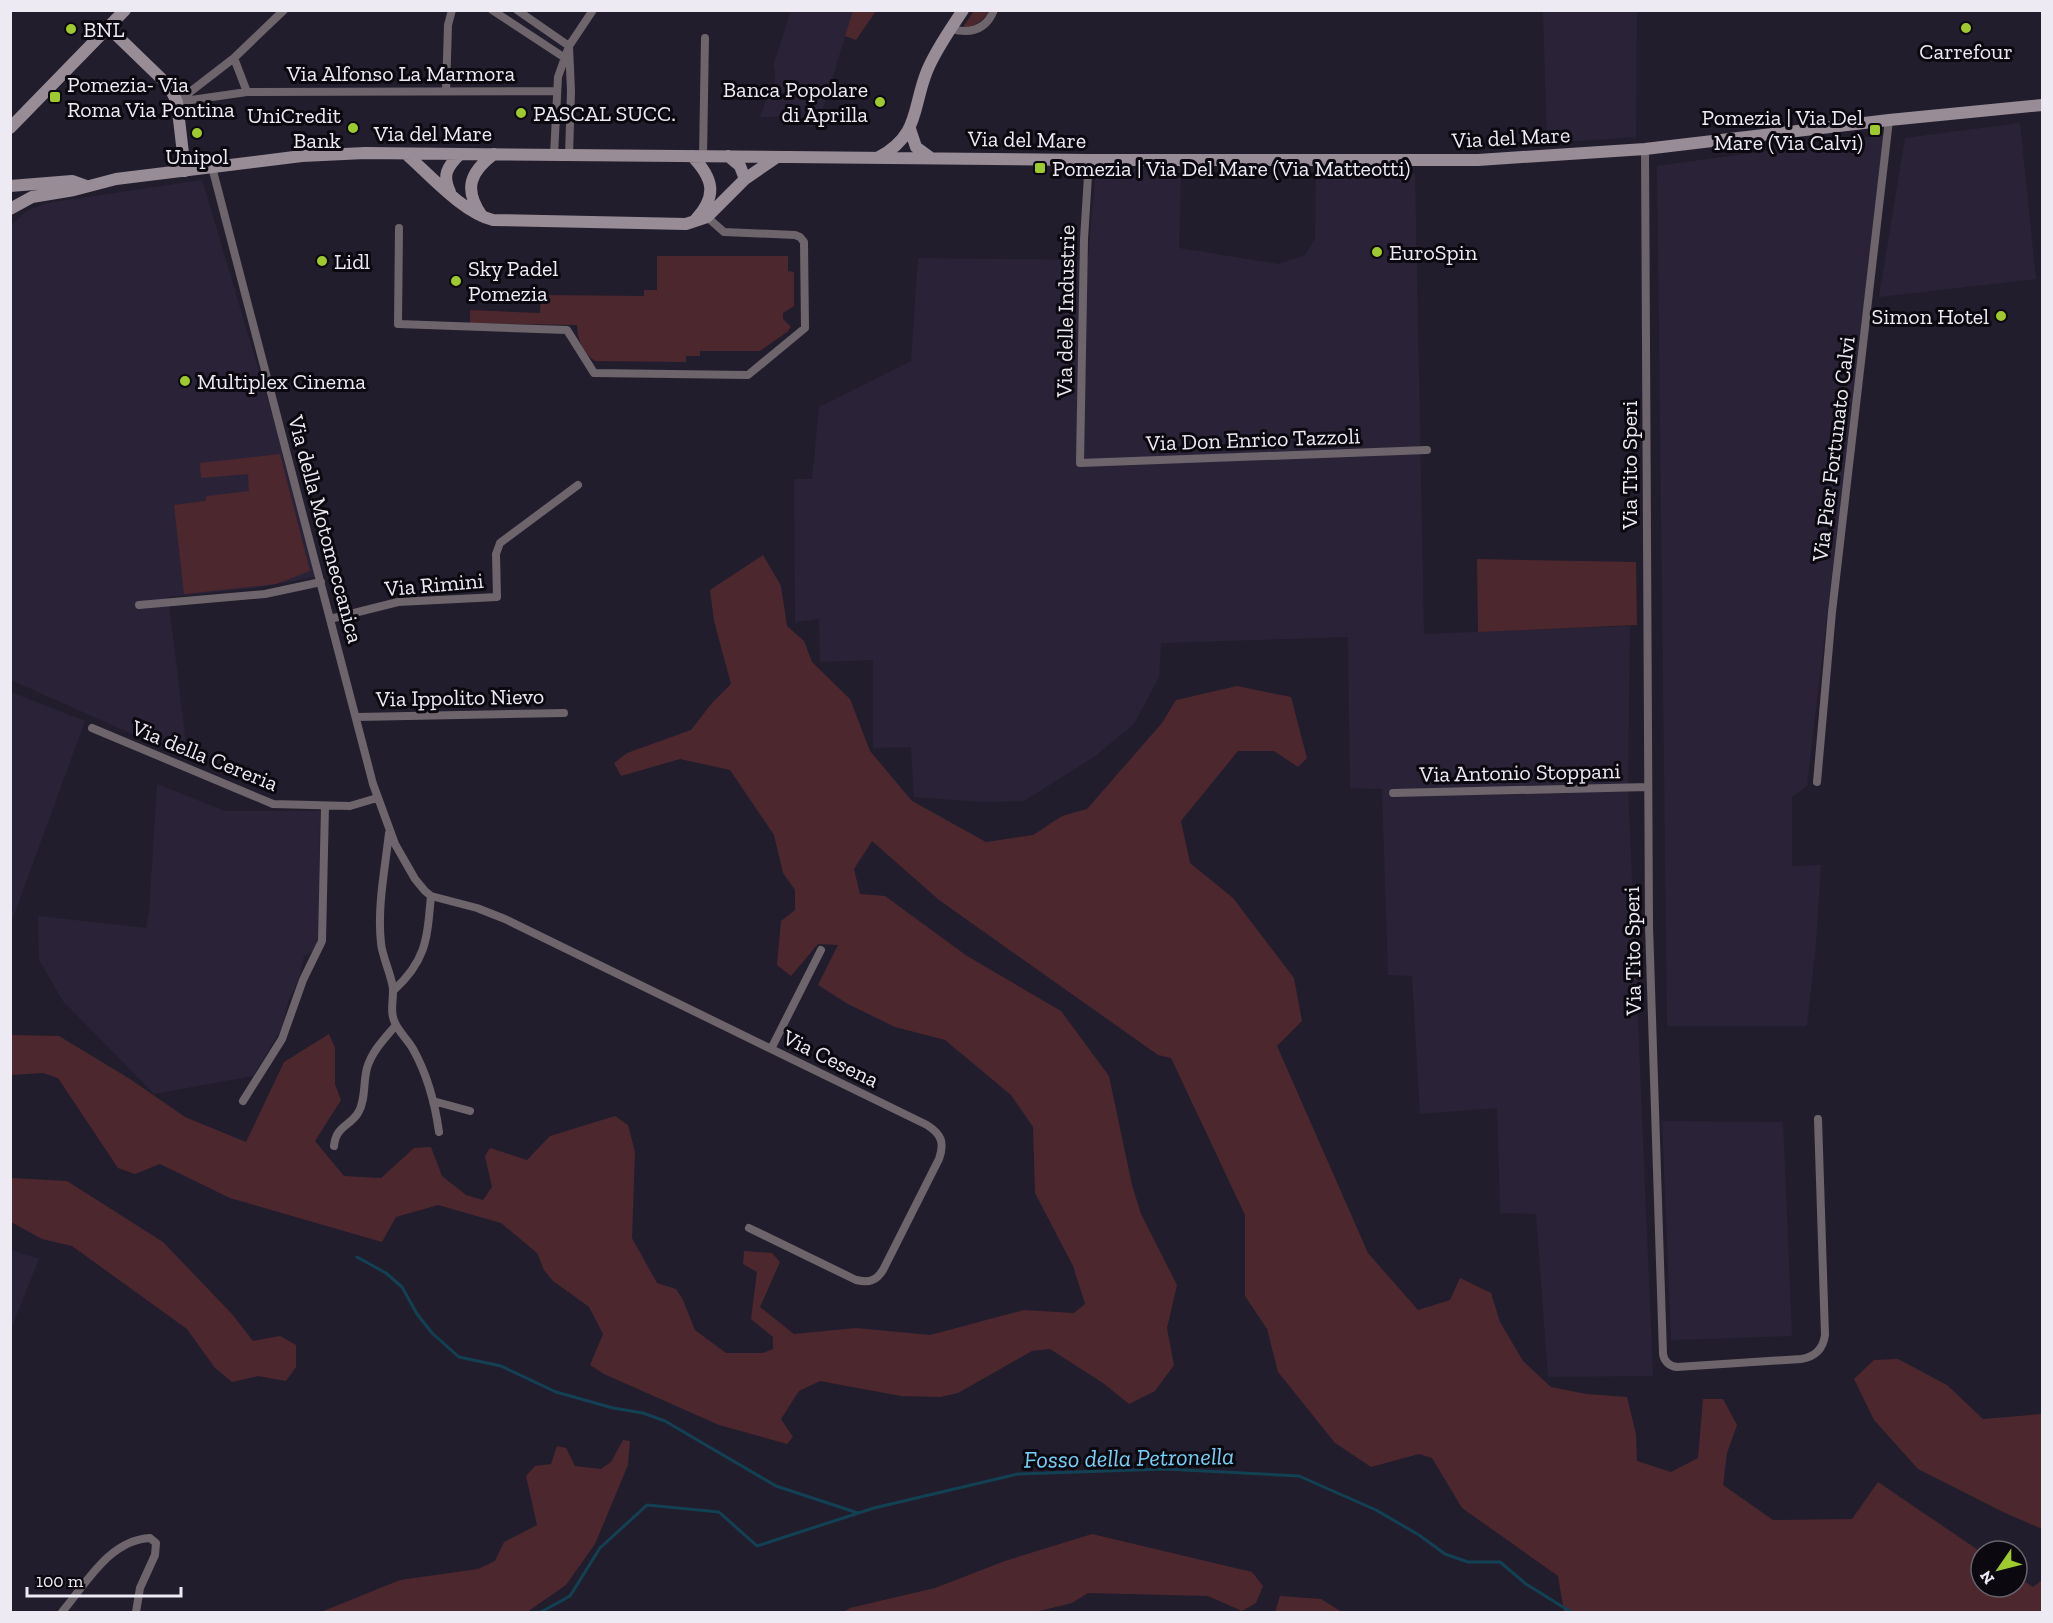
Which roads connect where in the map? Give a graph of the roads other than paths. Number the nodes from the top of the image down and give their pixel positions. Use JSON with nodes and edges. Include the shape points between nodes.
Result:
{"nodes":[{"id":1,"x":125,"y":10,"type":"edge"},
{"id":2,"x":284,"y":10,"type":"edge"},
{"id":3,"x":492,"y":10,"type":"edge"},
{"id":4,"x":517,"y":10,"type":"edge"},
{"id":5,"x":592,"y":10,"type":"edge"},
{"id":6,"x":963,"y":10,"type":"edge"},
{"id":7,"x":994,"y":10,"type":"edge"},
{"id":8,"x":451,"y":12,"type":"edge"},
{"id":9,"x":109,"y":28,"type":"junction"},
{"id":10,"x":951,"y":29,"type":"junction"},
{"id":11,"x":705,"y":38,"type":"dead end"},
{"id":12,"x":569,"y":46,"type":"junction"},
{"id":13,"x":234,"y":58,"type":"junction"},
{"id":14,"x":565,"y":58,"type":"junction"},
{"id":15,"x":447,"y":91,"type":"junction"},
{"id":16,"x":556,"y":91,"type":"junction"},
{"id":17,"x":246,"y":92,"type":"junction"},
{"id":18,"x":177,"y":102,"type":"junction"},
{"id":19,"x":2043,"y":105,"type":"edge"},
{"id":20,"x":27,"y":110,"type":"junction"},
{"id":21,"x":10,"y":113,"type":"edge"},
{"id":22,"x":1889,"y":120,"type":"junction"},
{"id":23,"x":10,"y":129,"type":"edge"},
{"id":24,"x":910,"y":129,"type":"junction"},
{"id":25,"x":1645,"y":149,"type":"junction"},
{"id":26,"x":406,"y":154,"type":"junction"},
{"id":27,"x":459,"y":154,"type":"junction"},
{"id":28,"x":494,"y":154,"type":"junction"},
{"id":29,"x":554,"y":155,"type":"junction"},
{"id":30,"x":569,"y":155,"type":"junction"},
{"id":31,"x":697,"y":156,"type":"junction"},
{"id":32,"x":728,"y":156,"type":"junction"},
{"id":33,"x":753,"y":156,"type":"junction"},
{"id":34,"x":779,"y":156,"type":"junction"},
{"id":35,"x":878,"y":157,"type":"junction"},
{"id":36,"x":932,"y":159,"type":"junction"},
{"id":37,"x":1089,"y":160,"type":"junction"},
{"id":38,"x":212,"y":167,"type":"junction"},
{"id":39,"x":185,"y":171,"type":"junction"},
{"id":40,"x":745,"y":179,"type":"junction"},
{"id":41,"x":10,"y":186,"type":"edge"},
{"id":42,"x":86,"y":186,"type":"junction"},
{"id":43,"x":450,"y":193,"type":"junction"},
{"id":44,"x":10,"y":209,"type":"edge"},
{"id":45,"x":708,"y":217,"type":"junction"},
{"id":46,"x":483,"y":218,"type":"junction"},
{"id":47,"x":693,"y":222,"type":"junction"},
{"id":48,"x":399,"y":228,"type":"dead end"},
{"id":49,"x":1427,"y":450,"type":"dead end"},
{"id":50,"x":1080,"y":463,"type":"joint"},
{"id":51,"x":578,"y":484,"type":"dead end"},
{"id":52,"x":321,"y":582,"type":"junction"},
{"id":53,"x":139,"y":605,"type":"dead end"},
{"id":54,"x":330,"y":619,"type":"junction"},
{"id":55,"x":564,"y":713,"type":"dead end"},
{"id":56,"x":357,"y":717,"type":"junction"},
{"id":57,"x":92,"y":728,"type":"dead end"},
{"id":58,"x":1817,"y":782,"type":"dead end"},
{"id":59,"x":1648,"y":787,"type":"junction"},
{"id":60,"x":1393,"y":793,"type":"dead end"},
{"id":61,"x":377,"y":798,"type":"junction"},
{"id":62,"x":325,"y":806,"type":"junction"},
{"id":63,"x":389,"y":830,"type":"junction"},
{"id":64,"x":431,"y":896,"type":"junction"},
{"id":65,"x":821,"y":950,"type":"dead end"},
{"id":66,"x":394,"y":990,"type":"junction"},
{"id":67,"x":396,"y":1025,"type":"junction"},
{"id":68,"x":771,"y":1049,"type":"junction"},
{"id":69,"x":243,"y":1101,"type":"dead end"},
{"id":70,"x":433,"y":1101,"type":"junction"},
{"id":71,"x":470,"y":1111,"type":"dead end"},
{"id":72,"x":1818,"y":1119,"type":"dead end"},
{"id":73,"x":439,"y":1132,"type":"dead end"},
{"id":74,"x":334,"y":1146,"type":"dead end"},
{"id":75,"x":749,"y":1228,"type":"dead end"},
{"id":76,"x":62,"y":1612,"type":"edge"},
{"id":77,"x":136,"y":1612,"type":"edge"}],
"edges":[{"from":1,"to":9,"type":"main road"},
{"from":2,"to":13,"type":"street"},
{"from":3,"to":14,"type":"street"},
{"from":4,"to":12,"type":"street"},
{"from":5,"to":12,"type":"street"},
{"from":6,"to":10,"type":"main road"},
{"from":7,"to":10,"type":"street","via":[[989,21],[977,30]]},
{"from":8,"to":15,"type":"street"},
{"from":9,"to":18,"type":"main road","via":[[170,88]]},
{"from":9,"to":20,"type":"main road"},
{"from":10,"to":24,"type":"main road","via":[[927,71]]},
{"from":11,"to":31,"type":"street"},
{"from":12,"to":14,"type":"street"},
{"from":12,"to":30,"type":"street"},
{"from":13,"to":17,"type":"street"},
{"from":13,"to":18,"type":"street"},
{"from":14,"to":16,"type":"street"},
{"from":15,"to":16,"type":"street","name":"Via Alfonso La Marmora"},
{"from":15,"to":17,"type":"street","name":"Via Alfonso La Marmora"},
{"from":16,"to":29,"type":"street"},
{"from":17,"to":18,"type":"street","name":"Via Alfonso La Marmora"},
{"from":18,"to":39,"type":"main road"},
{"from":19,"to":22,"type":"main road","name":"Via del Mare"},
{"from":20,"to":21,"type":"main road"},
{"from":20,"to":23,"type":"main road"},
{"from":22,"to":25,"type":"main road","name":"Via del Mare"},
{"from":22,"to":58,"type":"street","name":"Via Pier Fortunato Calvi","via":[[1832,612]]},
{"from":24,"to":35,"type":"main road","via":[[898,144]]},
{"from":24,"to":36,"type":"main road","via":[[916,147]]},
{"from":25,"to":37,"type":"main road","name":"Via del Mare","via":[[1450,161]]},
{"from":25,"to":59,"type":"street","name":"Via Tito Speri"},
{"from":26,"to":27,"type":"main road","name":"Via del Mare"},
{"from":26,"to":38,"type":"main road","name":"Via del Mare","via":[[302,156]]},
{"from":26,"to":43,"type":"main road"},
{"from":27,"to":28,"type":"main road","name":"Via del Mare"},
{"from":27,"to":43,"type":"main road","via":[[445,175]]},
{"from":28,"to":29,"type":"main road","name":"Via del Mare"},
{"from":28,"to":46,"type":"main road","via":[[475,171],[471,186],[474,204]]},
{"from":29,"to":30,"type":"main road","name":"Via del Mare"},
{"from":30,"to":31,"type":"main road","name":"Via del Mare"},
{"from":31,"to":32,"type":"main road","name":"Via del Mare"},
{"from":31,"to":47,"type":"main road","via":[[710,188],[706,205]]},
{"from":32,"to":33,"type":"main road","name":"Via del Mare"},
{"from":32,"to":40,"type":"main road","via":[[740,166]]},
{"from":33,"to":34,"type":"main road","name":"Via del Mare"},
{"from":33,"to":40,"type":"main road"},
{"from":34,"to":35,"type":"main road","name":"Via del Mare"},
{"from":34,"to":40,"type":"main road"},
{"from":35,"to":36,"type":"main road","name":"Via del Mare"},
{"from":36,"to":37,"type":"main road","name":"Via del Mare"},
{"from":37,"to":50,"type":"street","name":"Via delle Industrie"},
{"from":38,"to":39,"type":"main road","name":"Via del Mare"},
{"from":38,"to":52,"type":"street","name":"Via della Motomeccanica"},
{"from":39,"to":42,"type":"main road","name":"Via del Mare"},
{"from":40,"to":45,"type":"main road"},
{"from":41,"to":42,"type":"main road","name":"Via del Mare","via":[[72,181]]},
{"from":42,"to":44,"type":"main road","via":[[32,197]]},
{"from":43,"to":46,"type":"main road"},
{"from":45,"to":47,"type":"main road"},
{"from":45,"to":48,"type":"street","via":[[724,232],[795,234],[804,242],[805,328],[748,375],[594,373],[567,330],[398,324]]},
{"from":46,"to":47,"type":"main road"},
{"from":49,"to":50,"type":"street","name":"Via Don Enrico Tazzoli"},
{"from":51,"to":54,"type":"street","name":"Via Rimini","via":[[500,543],[496,554],[497,597],[392,603]]},
{"from":52,"to":53,"type":"street","via":[[274,593]]},
{"from":52,"to":54,"type":"street","name":"Via della Motomeccanica"},
{"from":54,"to":56,"type":"street","name":"Via della Motomeccanica"},
{"from":55,"to":56,"type":"street","name":"Via Ippolito Nievo"},
{"from":56,"to":61,"type":"street","name":"Via della Motomeccanica"},
{"from":57,"to":62,"type":"street","name":"Via della Cereria","via":[[273,804]]},
{"from":59,"to":60,"type":"street","name":"Via Antonio Stoppani"},
{"from":59,"to":72,"type":"street","name":"Via Tito Speri","via":[[1650,982],[1663,1354],[1670,1365],[1801,1359],[1821,1348],[1825,1335]]},
{"from":61,"to":62,"type":"street","name":"Via della Cereria","via":[[357,805]]},
{"from":61,"to":63,"type":"street","name":"Via della Motomeccanica"},
{"from":62,"to":69,"type":"street","via":[[322,941],[281,1042]]},
{"from":63,"to":64,"type":"street","name":"Via della Motomeccanica","via":[[409,869]]},
{"from":63,"to":66,"type":"street","name":"Via della Motomeccanica","via":[[380,936]]},
{"from":64,"to":66,"type":"street","via":[[422,952],[411,973]]},
{"from":64,"to":68,"type":"street","name":"Via Cesena","via":[[505,919]]},
{"from":65,"to":68,"type":"street"},
{"from":66,"to":67,"type":"street","name":"Via della Motomeccanica","via":[[391,1007]]},
{"from":67,"to":70,"type":"street","name":"Via della Motomeccanica","via":[[414,1050]]},
{"from":67,"to":74,"type":"street","via":[[372,1054],[361,1108],[337,1133]]},
{"from":68,"to":75,"type":"street","name":"Via Cesena","via":[[927,1125],[939,1135],[942,1147],[883,1270],[872,1281],[853,1279]]},
{"from":70,"to":71,"type":"street"},
{"from":70,"to":73,"type":"street","name":"Via della Motomeccanica"},
{"from":76,"to":77,"type":"street","via":[[112,1553],[128,1543],[150,1538],[156,1543],[156,1550],[140,1588]]}]}
